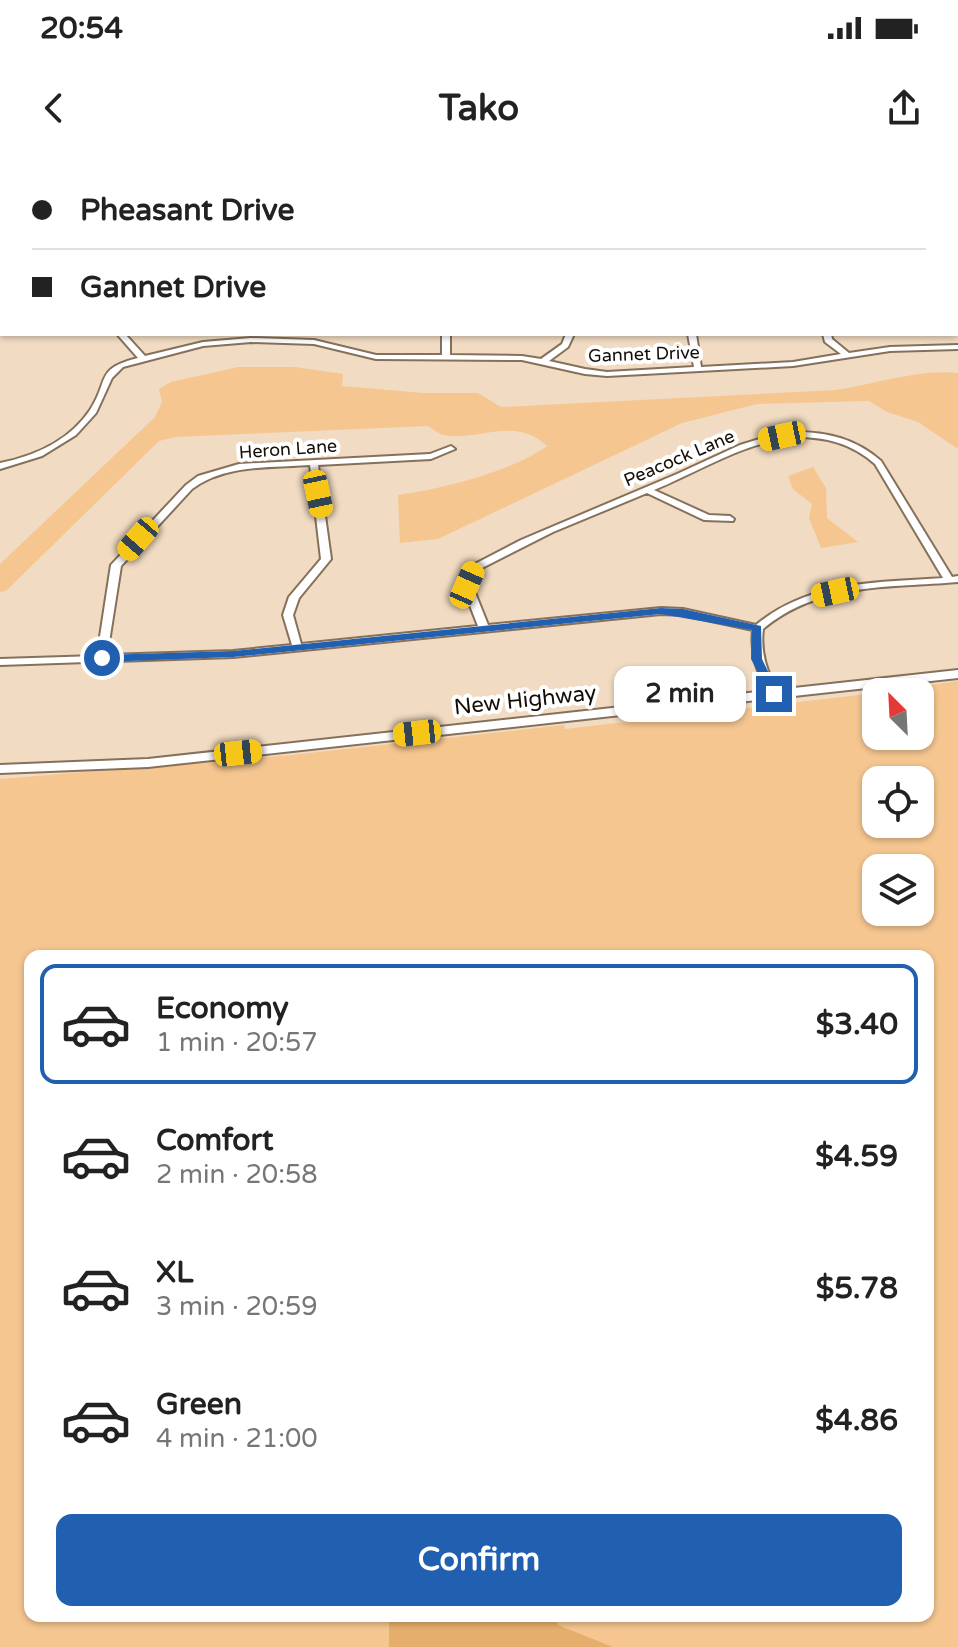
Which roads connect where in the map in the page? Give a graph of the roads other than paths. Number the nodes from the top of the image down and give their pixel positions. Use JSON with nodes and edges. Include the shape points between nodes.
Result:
{"nodes":[{"id":1,"x":123,"y":336,"type":"edge"},
{"id":2,"x":446,"y":336,"type":"edge"},
{"id":3,"x":569,"y":336,"type":"edge"},
{"id":4,"x":692,"y":336,"type":"edge"},
{"id":5,"x":827,"y":336,"type":"edge"},
{"id":6,"x":252,"y":337,"type":"edge"},
{"id":7,"x":958,"y":347,"type":"edge"},
{"id":8,"x":847,"y":355,"type":"junction"},
{"id":9,"x":142,"y":358,"type":"junction"},
{"id":10,"x":446,"y":358,"type":"junction"},
{"id":11,"x":543,"y":361,"type":"junction"},
{"id":12,"x":698,"y":369,"type":"junction"},
{"id":13,"x":451,"y":449,"type":"dead end"},
{"id":14,"x":314,"y":463,"type":"junction"},
{"id":15,"x":0,"y":466,"type":"edge"},
{"id":16,"x":647,"y":490,"type":"junction"},
{"id":17,"x":730,"y":519,"type":"dead end"},
{"id":18,"x":953,"y":580,"type":"edge"},
{"id":19,"x":758,"y":628,"type":"junction"},
{"id":20,"x":484,"y":629,"type":"junction"},
{"id":21,"x":297,"y":647,"type":"junction"},
{"id":22,"x":102,"y":658,"type":"junction"},
{"id":23,"x":0,"y":662,"type":"edge"},
{"id":24,"x":958,"y":674,"type":"edge"},
{"id":25,"x":774,"y":694,"type":"junction"},
{"id":26,"x":0,"y":769,"type":"edge"}],
"edges":[{"from":1,"to":9,"type":"street"},
{"from":2,"to":10,"type":"street"},
{"from":3,"to":11,"type":"street"},
{"from":4,"to":12,"type":"street"},
{"from":5,"to":8,"type":"street"},
{"from":6,"to":9,"type":"street","name":"Gannet Drive"},
{"from":6,"to":10,"type":"street","name":"Gannet Drive","via":[[314,342],[376,357]]},
{"from":7,"to":8,"type":"street","name":"Gannet Drive"},
{"from":8,"to":12,"type":"street","name":"Gannet Drive"},
{"from":9,"to":15,"type":"street","name":"Gannet Drive","via":[[107,375],[94,412],[48,452]]},
{"from":10,"to":11,"type":"street","name":"Gannet Drive"},
{"from":11,"to":12,"type":"street","name":"Gannet Drive","via":[[586,373]]},
{"from":13,"to":14,"type":"street","name":"Heron Lane","via":[[431,456]]},
{"from":14,"to":21,"type":"street","via":[[326,559],[294,597],[288,615]]},
{"from":14,"to":22,"type":"street","name":"Heron Lane","via":[[223,470],[189,487],[116,565]]},
{"from":16,"to":17,"type":"street","via":[[707,518]]},
{"from":16,"to":18,"type":"street","name":"Peacock Lane","via":[[765,439],[833,437],[853,443],[878,463]]},
{"from":16,"to":20,"type":"street","name":"Peacock Lane","via":[[474,568],[467,585]]},
{"from":18,"to":19,"type":"street","via":[[806,598]]},
{"from":19,"to":20,"type":"street","via":[[661,611]]},
{"from":19,"to":25,"type":"street","via":[[757,659]]},
{"from":20,"to":21,"type":"street"},
{"from":21,"to":22,"type":"street"},
{"from":22,"to":23,"type":"street"},
{"from":24,"to":25,"type":"street","name":"New Highway"},
{"from":25,"to":26,"type":"street","name":"New Highway","via":[[148,763]]}]}
